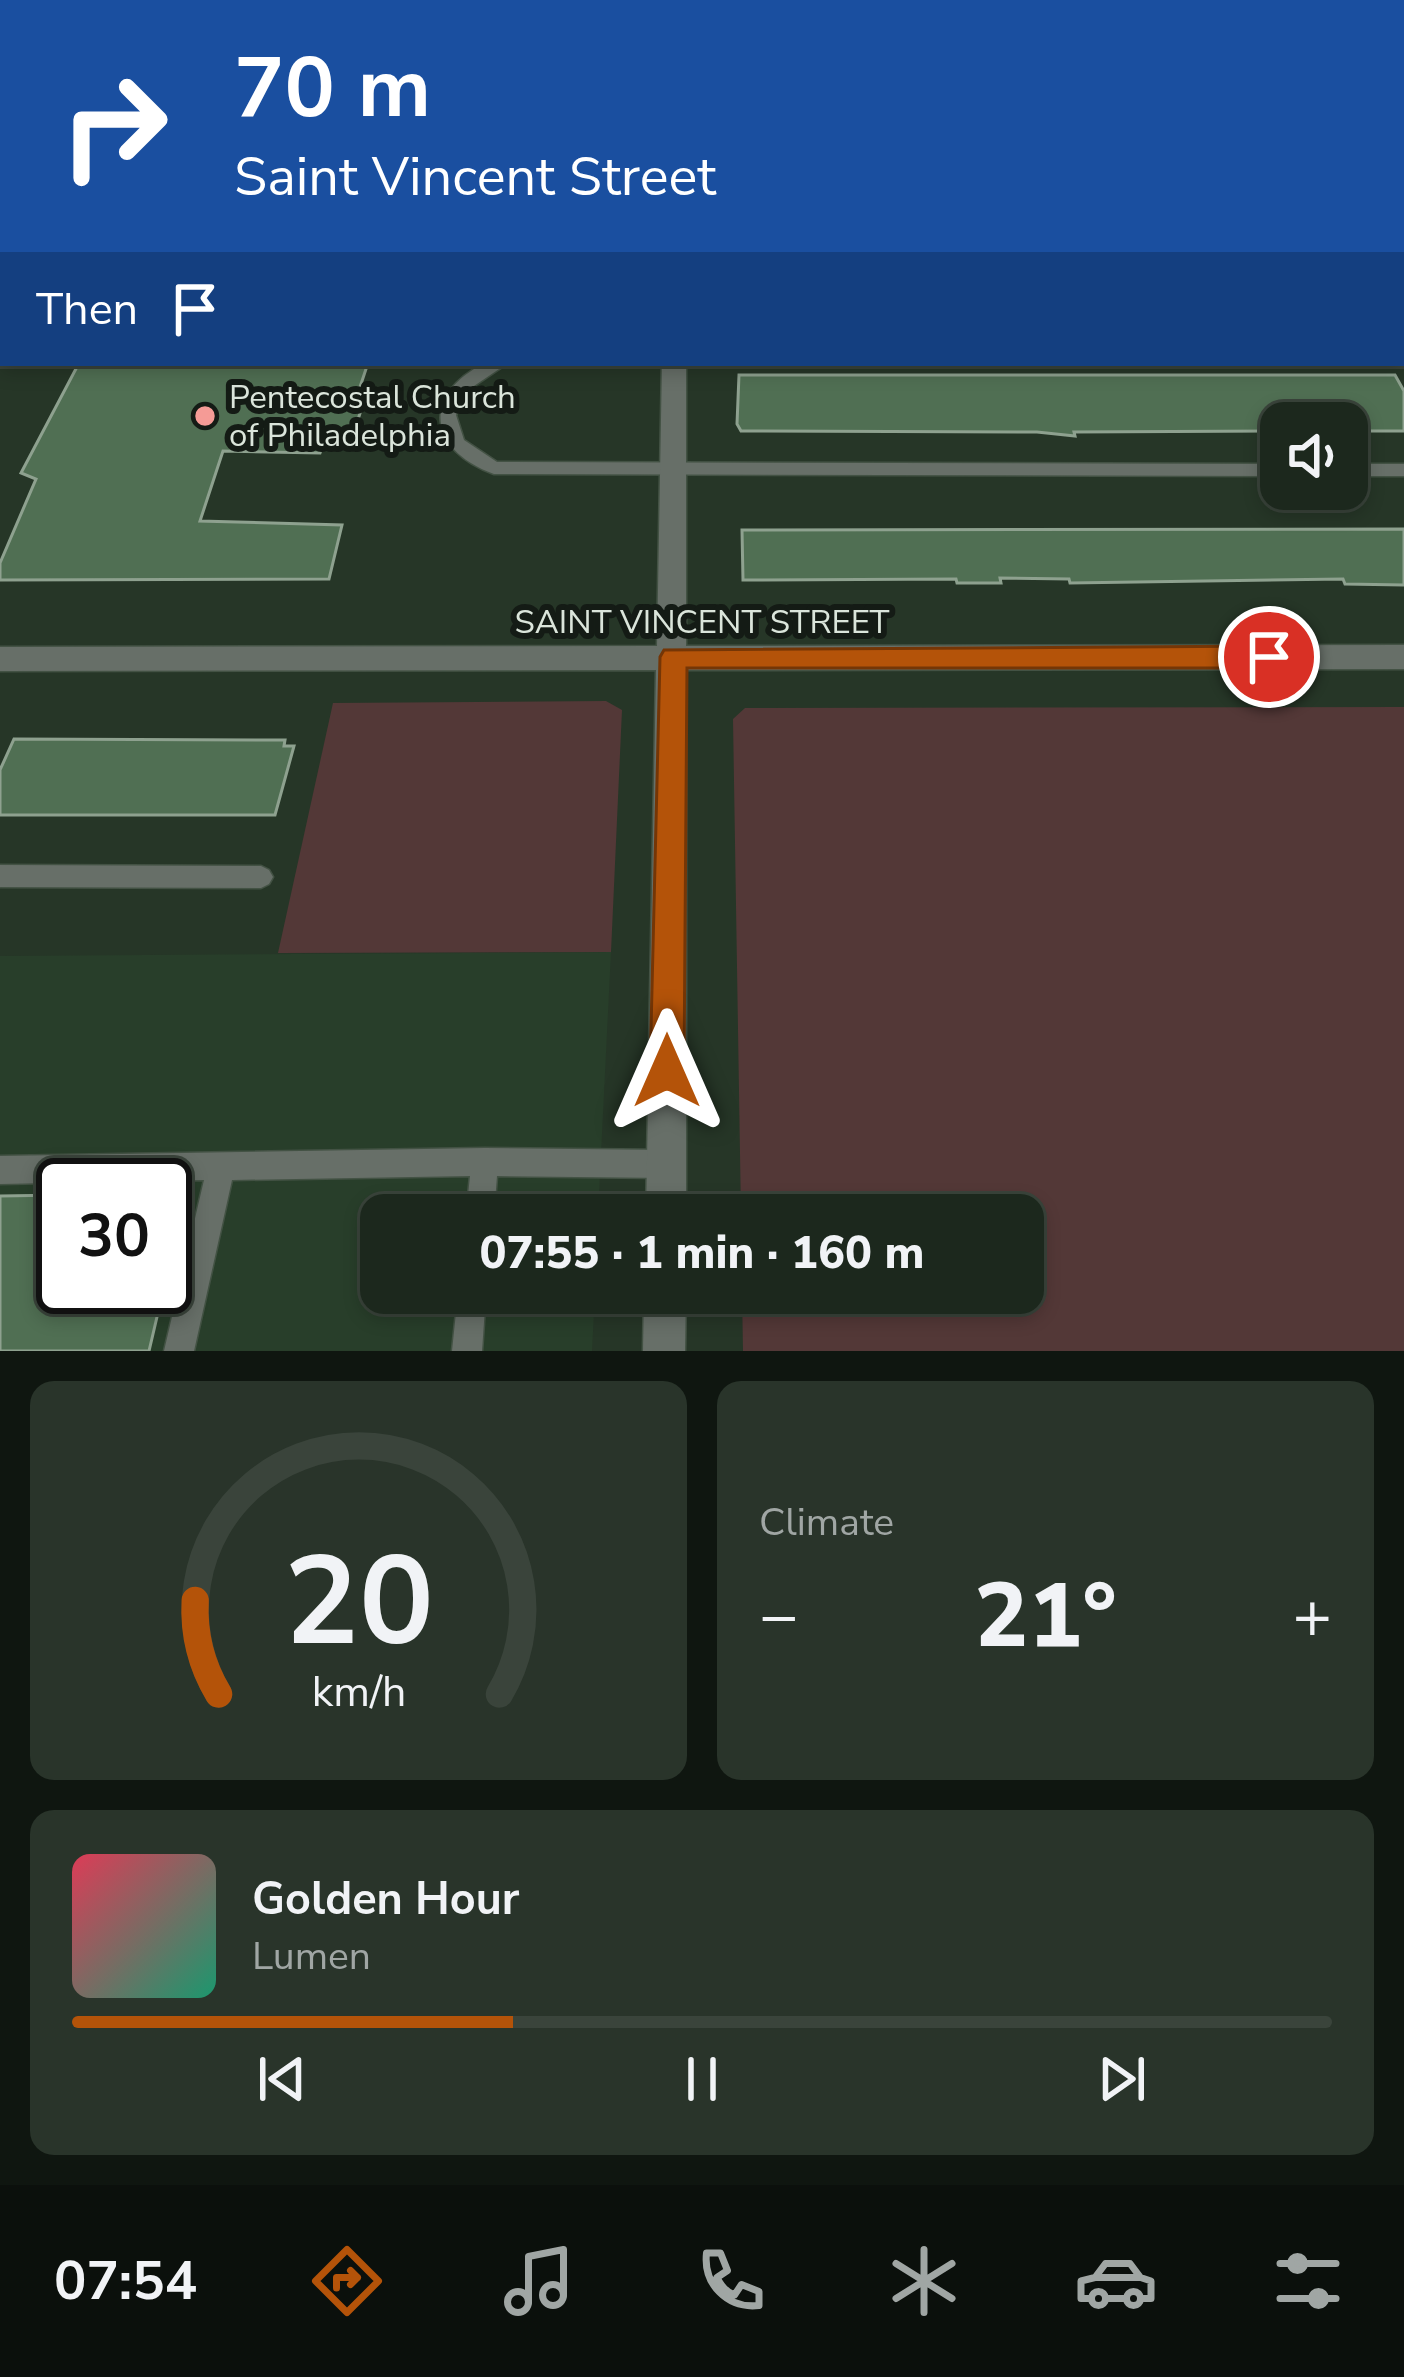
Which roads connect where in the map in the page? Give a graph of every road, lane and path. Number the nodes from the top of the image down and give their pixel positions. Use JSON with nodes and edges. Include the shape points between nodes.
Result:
{"nodes":[{"id":1,"x":493,"y":366,"type":"edge"},
{"id":2,"x":674,"y":366,"type":"edge"},
{"id":3,"x":675,"y":470,"type":"junction"},
{"id":4,"x":1260,"y":470,"type":"edge"},
{"id":5,"x":1368,"y":470,"type":"edge"},
{"id":6,"x":1404,"y":470,"type":"edge"},
{"id":7,"x":674,"y":657,"type":"junction"},
{"id":8,"x":1404,"y":657,"type":"edge"},
{"id":9,"x":0,"y":658,"type":"edge"},
{"id":10,"x":0,"y":876,"type":"edge"},
{"id":11,"x":261,"y":877,"type":"dead end"},
{"id":12,"x":485,"y":1162,"type":"junction"},
{"id":13,"x":666,"y":1164,"type":"junction"},
{"id":14,"x":220,"y":1166,"type":"junction"},
{"id":15,"x":0,"y":1170,"type":"edge"},
{"id":16,"x":482,"y":1194,"type":"edge"},
{"id":17,"x":666,"y":1194,"type":"edge"},
{"id":18,"x":470,"y":1314,"type":"edge"},
{"id":19,"x":665,"y":1314,"type":"edge"},
{"id":20,"x":179,"y":1351,"type":"edge"},
{"id":21,"x":466,"y":1351,"type":"edge"},
{"id":22,"x":664,"y":1351,"type":"edge"}],
"edges":[{"from":1,"to":3,"type":"lane","via":[[469,379],[446,418],[466,458],[521,471]]},
{"from":2,"to":3,"type":"street"},
{"from":3,"to":4,"type":"lane"},
{"from":3,"to":7,"type":"street"},
{"from":5,"to":6,"type":"lane"},
{"from":7,"to":8,"type":"street","name":"SAINT VINCENT STREET"},
{"from":7,"to":9,"type":"street","name":"SAINT VINCENT STREET"},
{"from":7,"to":13,"type":"street"},
{"from":10,"to":11,"type":"lane"},
{"from":12,"to":13,"type":"lane"},
{"from":12,"to":14,"type":"lane"},
{"from":12,"to":16,"type":"lane"},
{"from":13,"to":17,"type":"street"},
{"from":14,"to":15,"type":"lane"},
{"from":14,"to":20,"type":"lane"},
{"from":18,"to":21,"type":"lane"},
{"from":19,"to":22,"type":"street"}]}
